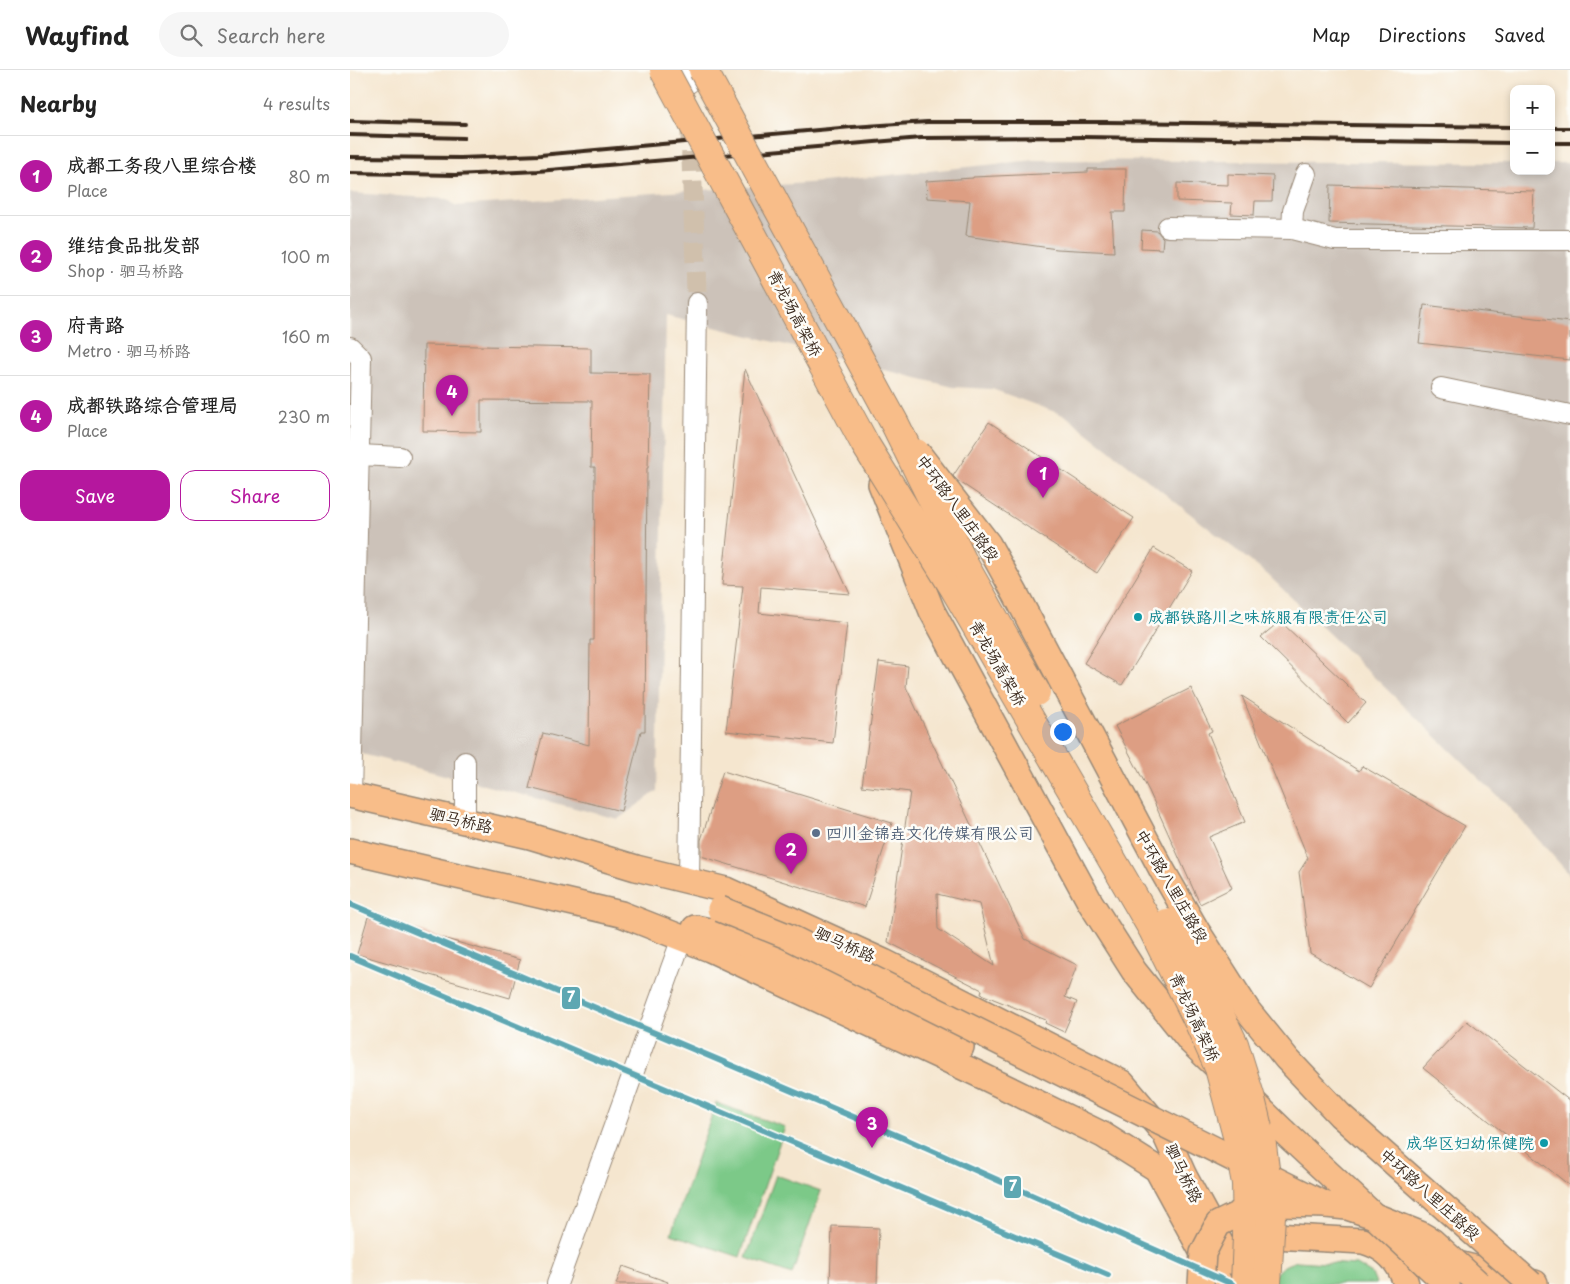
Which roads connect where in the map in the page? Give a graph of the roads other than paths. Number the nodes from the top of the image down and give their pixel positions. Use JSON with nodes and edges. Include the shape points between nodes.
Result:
{"nodes":[{"id":1,"x":664,"y":70,"type":"edge"},
{"id":2,"x":692,"y":74,"type":"edge"},
{"id":3,"x":1306,"y":174,"type":"dead end"},
{"id":4,"x":1168,"y":227,"type":"dead end"},
{"id":5,"x":1292,"y":228,"type":"junction"},
{"id":6,"x":1570,"y":240,"type":"edge"},
{"id":7,"x":696,"y":302,"type":"tunnel mouth"},
{"id":8,"x":350,"y":347,"type":"edge"},
{"id":9,"x":1441,"y":388,"type":"dead end"},
{"id":10,"x":1570,"y":415,"type":"edge"},
{"id":11,"x":895,"y":424,"type":"junction"},
{"id":12,"x":865,"y":444,"type":"junction"},
{"id":13,"x":359,"y":455,"type":"junction"},
{"id":14,"x":400,"y":457,"type":"dead end"},
{"id":15,"x":354,"y":498,"type":"edge"},
{"id":16,"x":466,"y":762,"type":"dead end"},
{"id":17,"x":350,"y":796,"type":"edge"},
{"id":18,"x":465,"y":821,"type":"junction"},
{"id":19,"x":350,"y":851,"type":"edge"},
{"id":20,"x":636,"y":868,"type":"junction"},
{"id":21,"x":689,"y":881,"type":"junction"},
{"id":22,"x":621,"y":914,"type":"junction"},
{"id":23,"x":714,"y":920,"type":"junction"},
{"id":24,"x":682,"y":938,"type":"junction"},
{"id":25,"x":1326,"y":1205,"type":"junction"},
{"id":26,"x":1380,"y":1218,"type":"junction"},
{"id":27,"x":1373,"y":1244,"type":"junction"},
{"id":28,"x":1203,"y":1253,"type":"junction"},
{"id":29,"x":1230,"y":1261,"type":"junction"},
{"id":30,"x":557,"y":1284,"type":"edge"},
{"id":31,"x":1200,"y":1284,"type":"edge"},
{"id":32,"x":1221,"y":1284,"type":"edge"},
{"id":33,"x":1245,"y":1284,"type":"edge"},
{"id":34,"x":1267,"y":1284,"type":"edge"},
{"id":35,"x":1406,"y":1284,"type":"edge"},
{"id":36,"x":1436,"y":1284,"type":"edge"},
{"id":37,"x":1448,"y":1284,"type":"edge"},
{"id":38,"x":1479,"y":1284,"type":"edge"},
{"id":39,"x":1530,"y":1284,"type":"edge"},
{"id":40,"x":1537,"y":1284,"type":"edge"}],
"edges":[{"from":1,"to":12,"type":"highway","name":"青龙场高架桥","bridge":true},
{"from":2,"to":11,"type":"highway","name":"青龙场高架桥","bridge":true},
{"from":3,"to":5,"type":"street","via":[[1293,211]]},
{"from":4,"to":5,"type":"street"},
{"from":5,"to":6,"type":"street","via":[[1335,240]]},
{"from":7,"to":21,"type":"street"},
{"from":8,"to":13,"type":"street","via":[[361,358]]},
{"from":9,"to":10,"type":"street"},
{"from":11,"to":34,"type":"highway","name":"青龙场高架桥","bridge":true,"via":[[965,566],[1206,986],[1234,1044],[1262,1145],[1271,1216]]},
{"from":11,"to":39,"type":"main road","name":"中环路八里庄路段","bridge":true,"via":[[988,544],[1162,870],[1248,1011],[1286,1059],[1340,1115]]},
{"from":12,"to":33,"type":"highway","name":"青龙场高架桥","bridge":true,"via":[[954,588],[1143,913],[1198,1021],[1219,1068],[1246,1183]]},
{"from":12,"to":37,"type":"main road","bridge":true,"via":[[932,611],[1090,902],[1134,971],[1191,1042]]},
{"from":13,"to":14,"type":"street"},
{"from":13,"to":15,"type":"street"},
{"from":15,"to":17,"type":"street"},
{"from":16,"to":18,"type":"street"},
{"from":17,"to":18,"type":"main road","name":"驷马桥路"},
{"from":18,"to":20,"type":"main road","name":"驷马桥路","via":[[530,836]]},
{"from":19,"to":22,"type":"main road","name":"驷马桥路"},
{"from":20,"to":21,"type":"main road","name":"驷马桥路"},
{"from":20,"to":23,"type":"main road"},
{"from":21,"to":29,"type":"main road","name":"驷马桥路","via":[[726,890],[884,962],[1122,1083],[1165,1134]]},
{"from":22,"to":23,"type":"main road"},
{"from":22,"to":24,"type":"main road","name":"驷马桥路"},
{"from":23,"to":25,"type":"main road","bridge":true,"via":[[787,936]]},
{"from":23,"to":28,"type":"main road","via":[[778,956],[1132,1132],[1155,1148],[1171,1169]]},
{"from":24,"to":30,"type":"street"},
{"from":24,"to":32,"type":"main road","name":"驷马桥路","via":[[978,1074],[1130,1150],[1157,1169]]},
{"from":25,"to":26,"type":"main road","bridge":true,"via":[[1347,1207]]},
{"from":25,"to":28,"type":"main road","bridge":true,"via":[[1255,1206],[1218,1224]]},
{"from":26,"to":36,"type":"main road","bridge":true,"via":[[1410,1239],[1430,1261]]},
{"from":26,"to":38,"type":"main road","bridge":true,"via":[[1432,1241]]},
{"from":27,"to":29,"type":"main road","via":[[1274,1236],[1240,1250]]},
{"from":27,"to":35,"type":"main road","via":[[1396,1261]]},
{"from":27,"to":40,"type":"main road"},
{"from":28,"to":31,"type":"main road","bridge":true},
{"from":29,"to":32,"type":"main road"}]}
